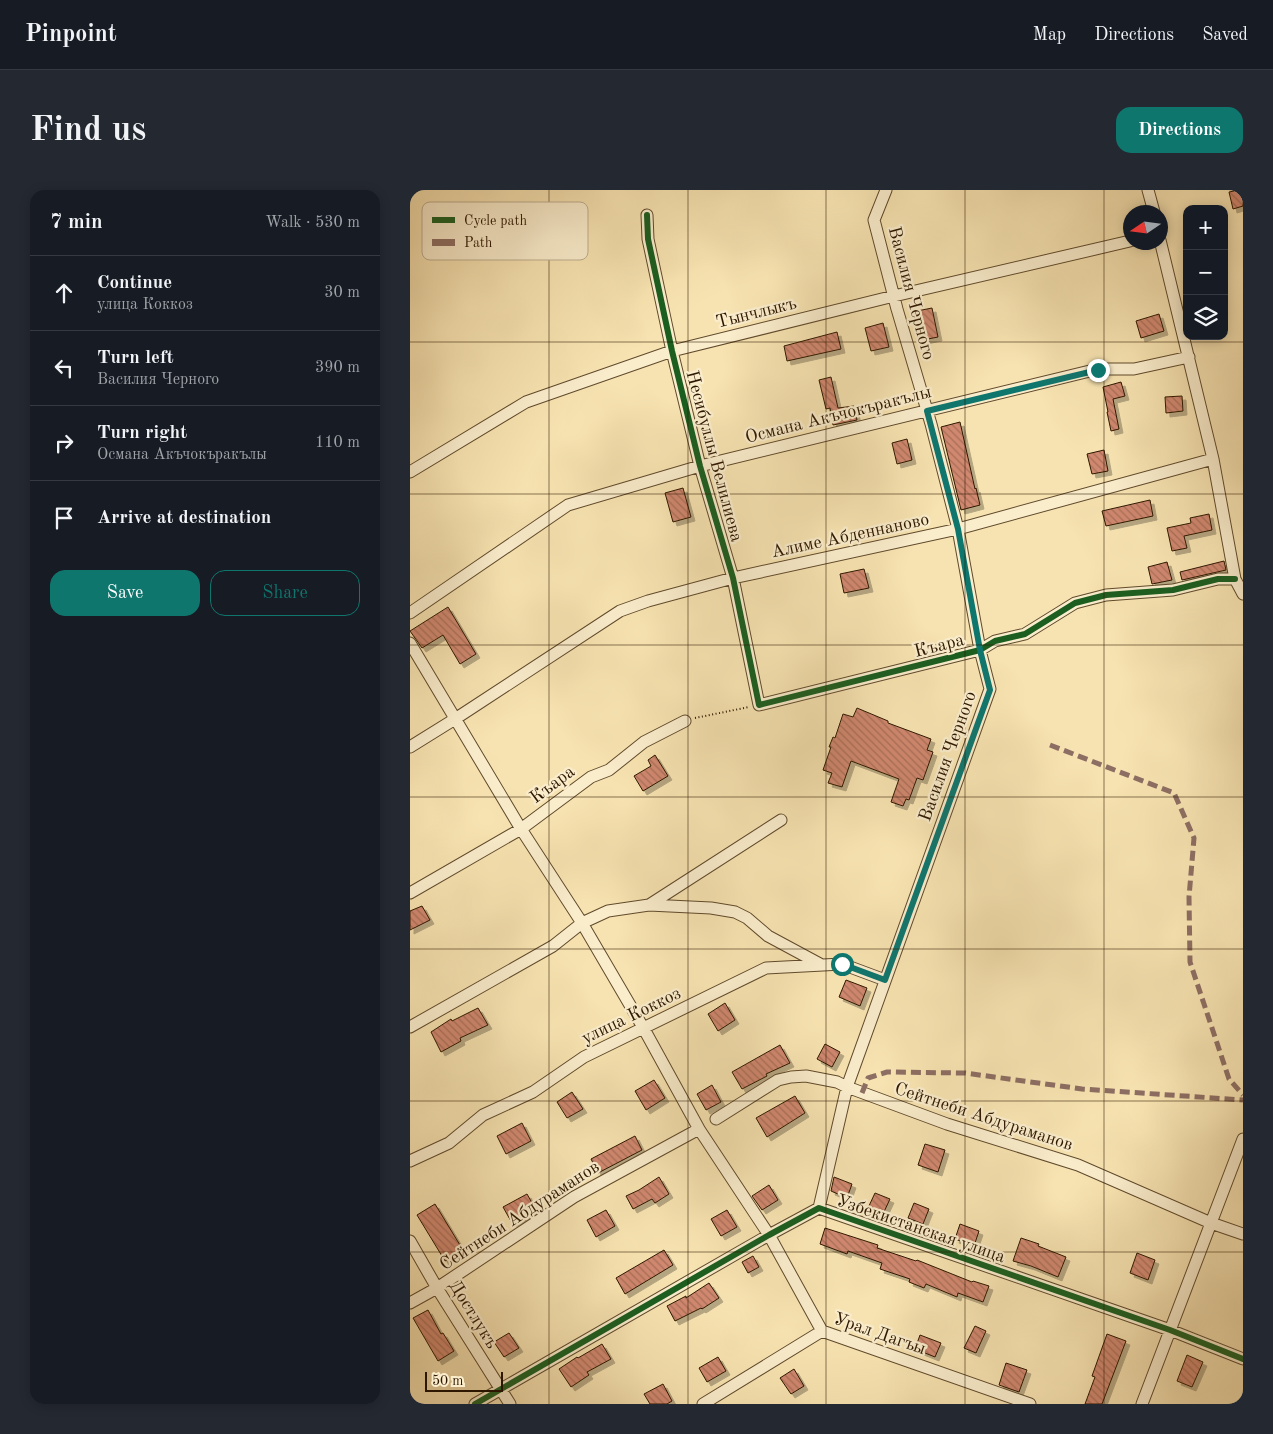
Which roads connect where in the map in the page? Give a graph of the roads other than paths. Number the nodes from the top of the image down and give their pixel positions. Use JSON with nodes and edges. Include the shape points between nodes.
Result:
{"nodes":[{"id":1,"x":886,"y":190,"type":"edge"},
{"id":2,"x":1148,"y":190,"type":"edge"},
{"id":3,"x":1152,"y":205,"type":"edge"},
{"id":4,"x":647,"y":215,"type":"dead end"},
{"id":5,"x":1123,"y":243,"type":"edge"},
{"id":6,"x":1162,"y":250,"type":"edge"},
{"id":7,"x":894,"y":296,"type":"junction"},
{"id":8,"x":672,"y":351,"type":"junction"},
{"id":9,"x":1189,"y":357,"type":"junction"},
{"id":10,"x":927,"y":411,"type":"junction"},
{"id":11,"x":1214,"y":459,"type":"junction"},
{"id":12,"x":700,"y":466,"type":"junction"},
{"id":13,"x":410,"y":472,"type":"edge"},
{"id":14,"x":958,"y":529,"type":"junction"},
{"id":15,"x":733,"y":578,"type":"junction"},
{"id":16,"x":1235,"y":579,"type":"junction"},
{"id":17,"x":1243,"y":594,"type":"edge"},
{"id":18,"x":410,"y":613,"type":"edge"},
{"id":19,"x":412,"y":647,"type":"edge"},
{"id":20,"x":980,"y":650,"type":"junction"},
{"id":21,"x":759,"y":705,"type":"joint"},
{"id":22,"x":455,"y":719,"type":"junction"},
{"id":23,"x":685,"y":721,"type":"road end"},
{"id":24,"x":410,"y":747,"type":"edge"},
{"id":25,"x":781,"y":820,"type":"dead end"},
{"id":26,"x":521,"y":829,"type":"junction"},
{"id":27,"x":410,"y":893,"type":"edge"},
{"id":28,"x":649,"y":904,"type":"junction"},
{"id":29,"x":582,"y":923,"type":"junction"},
{"id":30,"x":822,"y":965,"type":"junction"},
{"id":31,"x":885,"y":980,"type":"junction"},
{"id":32,"x":410,"y":1027,"type":"edge"},
{"id":33,"x":644,"y":1029,"type":"junction"},
{"id":34,"x":846,"y":1087,"type":"junction"},
{"id":35,"x":716,"y":1118,"type":"dead end"},
{"id":36,"x":699,"y":1129,"type":"junction"},
{"id":37,"x":1243,"y":1139,"type":"edge"},
{"id":38,"x":410,"y":1161,"type":"edge"},
{"id":39,"x":819,"y":1208,"type":"junction"},
{"id":40,"x":1211,"y":1222,"type":"junction"},
{"id":41,"x":1243,"y":1234,"type":"edge"},
{"id":42,"x":769,"y":1235,"type":"junction"},
{"id":43,"x":410,"y":1241,"type":"edge"},
{"id":44,"x":437,"y":1288,"type":"junction"},
{"id":45,"x":410,"y":1303,"type":"edge"},
{"id":46,"x":1170,"y":1330,"type":"junction"},
{"id":47,"x":822,"y":1331,"type":"junction"},
{"id":48,"x":1243,"y":1358,"type":"edge"},
{"id":49,"x":501,"y":1389,"type":"junction"},
{"id":50,"x":475,"y":1404,"type":"edge"},
{"id":51,"x":510,"y":1404,"type":"edge"},
{"id":52,"x":703,"y":1404,"type":"edge"},
{"id":53,"x":1030,"y":1404,"type":"edge"},
{"id":54,"x":1142,"y":1404,"type":"edge"}],
"edges":[{"from":1,"to":7,"type":"street","name":"Василия Черного","via":[[874,220]]},
{"from":2,"to":3,"type":"street"},
{"from":4,"to":8,"type":"street","name":"Несибуллы Велилиева","via":[[648,239]]},
{"from":5,"to":7,"type":"street","name":"Тынчлыкъ"},
{"from":6,"to":9,"type":"street"},
{"from":7,"to":8,"type":"street","name":"Тынчлыкъ"},
{"from":7,"to":10,"type":"street","name":"Василия Черного"},
{"from":8,"to":12,"type":"street","name":"Несибуллы Велилиева"},
{"from":8,"to":13,"type":"street","name":"Тынчлыкъ","via":[[526,402]]},
{"from":9,"to":10,"type":"street","name":"Османа Акъчокъракълы","via":[[1134,369],[1098,370]]},
{"from":9,"to":11,"type":"street"},
{"from":10,"to":12,"type":"street","name":"Османа Акъчокъракълы"},
{"from":10,"to":14,"type":"street","name":"Василия Черного"},
{"from":11,"to":14,"type":"street","name":"Алиме Абденнаново"},
{"from":11,"to":16,"type":"street"},
{"from":12,"to":15,"type":"street","name":"Несибуллы Велилиева"},
{"from":12,"to":18,"type":"street","name":"Османа Акъчокъракълы","via":[[568,505]]},
{"from":14,"to":15,"type":"street","name":"Алиме Абденнаново"},
{"from":14,"to":20,"type":"street","name":"Василия Черного"},
{"from":15,"to":21,"type":"street","name":"Несибуллы Велилиева"},
{"from":15,"to":22,"type":"street","name":"Алиме Абденнаново","via":[[620,611]]},
{"from":16,"to":17,"type":"street"},
{"from":16,"to":20,"type":"street","name":"Къара","via":[[1218,579],[1174,590],[1106,595],[1075,603],[1026,634],[995,640]]},
{"from":19,"to":22,"type":"street"},
{"from":20,"to":21,"type":"street","name":"Къара"},
{"from":20,"to":31,"type":"street","name":"Василия Черного","via":[[990,690]]},
{"from":22,"to":24,"type":"street","name":"Алиме Абденнаново"},
{"from":22,"to":26,"type":"street"},
{"from":23,"to":26,"type":"street","name":"Къара","via":[[644,742],[609,770],[591,777]]},
{"from":25,"to":28,"type":"street"},
{"from":26,"to":27,"type":"street","name":"Къара"},
{"from":26,"to":29,"type":"street"},
{"from":28,"to":29,"type":"street","via":[[608,911]]},
{"from":28,"to":30,"type":"street","via":[[735,912],[768,936]]},
{"from":29,"to":32,"type":"street","via":[[553,946]]},
{"from":29,"to":33,"type":"street"},
{"from":30,"to":31,"type":"street","name":"улица Коккоз","via":[[842,964]]},
{"from":30,"to":33,"type":"street","name":"улица Коккоз","via":[[766,968]]},
{"from":31,"to":34,"type":"street","name":"Василия Черного"},
{"from":33,"to":36,"type":"street"},
{"from":33,"to":38,"type":"street","name":"улица Коккоз","via":[[584,1057],[533,1092],[483,1115],[449,1143]]},
{"from":34,"to":35,"type":"street","name":"Сейтнеби Абдураманов","via":[[806,1076],[778,1080]]},
{"from":34,"to":39,"type":"street","name":"Василия Черного"},
{"from":34,"to":40,"type":"street","name":"Сейтнеби Абдураманов","via":[[947,1124],[1078,1165]]},
{"from":36,"to":42,"type":"street"},
{"from":36,"to":44,"type":"street","name":"Сейтнеби Абдураманов","via":[[574,1197]]},
{"from":37,"to":40,"type":"street"},
{"from":39,"to":42,"type":"street","name":"Узбекистанская улица"},
{"from":39,"to":46,"type":"street","name":"Узбекистанская улица"},
{"from":40,"to":41,"type":"street","name":"Сейтнеби Абдураманов"},
{"from":40,"to":46,"type":"street"},
{"from":42,"to":47,"type":"street"},
{"from":42,"to":49,"type":"street","name":"Узбекистанская улица"},
{"from":43,"to":44,"type":"street","name":"Достлукъ"},
{"from":44,"to":45,"type":"street","name":"Сейтнеби Абдураманов"},
{"from":44,"to":49,"type":"street","name":"Достлукъ"},
{"from":46,"to":48,"type":"street","name":"Узбекистанская улица"},
{"from":46,"to":54,"type":"street"},
{"from":47,"to":52,"type":"street","name":"Урал Дагъы"},
{"from":47,"to":53,"type":"street","name":"Урал Дагъы"},
{"from":49,"to":50,"type":"street","name":"Узбекистанская улица"},
{"from":49,"to":51,"type":"street","name":"Достлукъ"}]}
